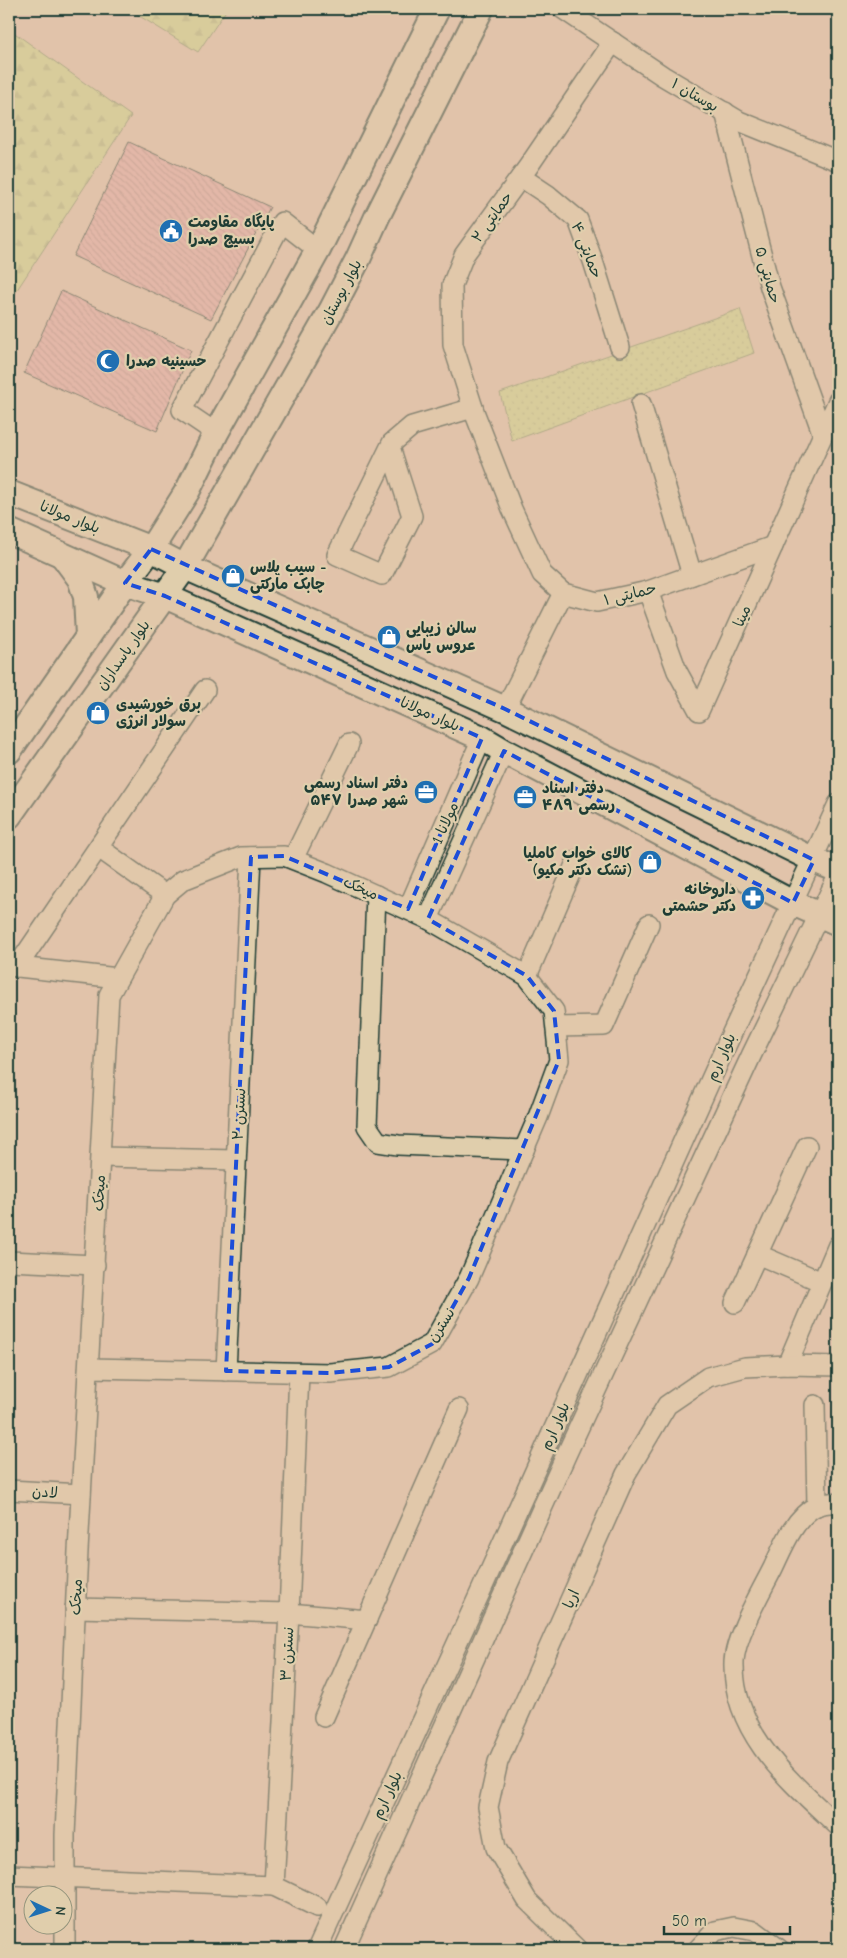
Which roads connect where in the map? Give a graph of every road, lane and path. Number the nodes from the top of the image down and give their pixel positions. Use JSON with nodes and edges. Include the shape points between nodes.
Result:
{"nodes":[{"id":1,"x":437,"y":9,"type":"edge"},
{"id":2,"x":481,"y":9,"type":"edge"},
{"id":3,"x":563,"y":9,"type":"edge"},
{"id":4,"x":613,"y":42,"type":"junction"},
{"id":5,"x":725,"y":112,"type":"junction"},
{"id":6,"x":838,"y":161,"type":"edge"},
{"id":7,"x":521,"y":177,"type":"junction"},
{"id":8,"x":318,"y":250,"type":"junction"},
{"id":9,"x":620,"y":347,"type":"dead end"},
{"id":10,"x":838,"y":400,"type":"edge"},
{"id":11,"x":641,"y":404,"type":"dead end"},
{"id":12,"x":474,"y":411,"type":"junction"},
{"id":13,"x":216,"y":433,"type":"junction"},
{"id":14,"x":823,"y":435,"type":"junction"},
{"id":15,"x":390,"y":447,"type":"junction"},
{"id":16,"x":9,"y":493,"type":"edge"},
{"id":17,"x":9,"y":531,"type":"edge"},
{"id":18,"x":773,"y":546,"type":"junction"},
{"id":19,"x":151,"y":549,"type":"junction"},
{"id":20,"x":62,"y":555,"type":"junction"},
{"id":21,"x":185,"y":567,"type":"junction"},
{"id":22,"x":692,"y":576,"type":"junction"},
{"id":23,"x":125,"y":583,"type":"junction"},
{"id":24,"x":648,"y":591,"type":"junction"},
{"id":25,"x":564,"y":593,"type":"junction"},
{"id":26,"x":165,"y":596,"type":"junction"},
{"id":27,"x":88,"y":636,"type":"junction"},
{"id":28,"x":205,"y":690,"type":"dead end"},
{"id":29,"x":506,"y":709,"type":"junction"},
{"id":30,"x":482,"y":738,"type":"junction"},
{"id":31,"x":349,"y":744,"type":"dead end"},
{"id":32,"x":9,"y":751,"type":"edge"},
{"id":33,"x":504,"y":751,"type":"junction"},
{"id":34,"x":838,"y":804,"type":"edge"},
{"id":35,"x":9,"y":816,"type":"edge"},
{"id":36,"x":99,"y":848,"type":"junction"},
{"id":37,"x":250,"y":857,"type":"junction"},
{"id":38,"x":293,"y":859,"type":"junction"},
{"id":39,"x":577,"y":860,"type":"dead end"},
{"id":40,"x":814,"y":860,"type":"junction"},
{"id":41,"x":838,"y":870,"type":"edge"},
{"id":42,"x":838,"y":876,"type":"edge"},
{"id":43,"x":165,"y":895,"type":"junction"},
{"id":44,"x":376,"y":895,"type":"junction"},
{"id":45,"x":793,"y":903,"type":"junction"},
{"id":46,"x":408,"y":909,"type":"junction"},
{"id":47,"x":428,"y":919,"type":"junction"},
{"id":48,"x":828,"y":919,"type":"edge"},
{"id":49,"x":649,"y":924,"type":"dead end"},
{"id":50,"x":13,"y":967,"type":"edge"},
{"id":51,"x":527,"y":976,"type":"junction"},
{"id":52,"x":118,"y":978,"type":"junction"},
{"id":53,"x":555,"y":1019,"type":"junction"},
{"id":54,"x":807,"y":1146,"type":"dead end"},
{"id":55,"x":524,"y":1150,"type":"junction"},
{"id":56,"x":100,"y":1157,"type":"junction"},
{"id":57,"x":236,"y":1160,"type":"junction"},
{"id":58,"x":838,"y":1245,"type":"edge"},
{"id":59,"x":757,"y":1254,"type":"junction"},
{"id":60,"x":9,"y":1261,"type":"edge"},
{"id":61,"x":95,"y":1265,"type":"junction"},
{"id":62,"x":822,"y":1282,"type":"junction"},
{"id":63,"x":735,"y":1303,"type":"dead end"},
{"id":64,"x":787,"y":1365,"type":"junction"},
{"id":65,"x":838,"y":1366,"type":"edge"},
{"id":66,"x":89,"y":1368,"type":"junction"},
{"id":67,"x":226,"y":1371,"type":"junction"},
{"id":68,"x":299,"y":1373,"type":"junction"},
{"id":69,"x":815,"y":1405,"type":"dead end"},
{"id":70,"x":459,"y":1408,"type":"dead end"},
{"id":71,"x":9,"y":1490,"type":"edge"},
{"id":72,"x":81,"y":1494,"type":"junction"},
{"id":73,"x":838,"y":1502,"type":"edge"},
{"id":74,"x":817,"y":1506,"type":"junction"},
{"id":75,"x":76,"y":1608,"type":"junction"},
{"id":76,"x":289,"y":1613,"type":"junction"},
{"id":77,"x":367,"y":1620,"type":"junction"},
{"id":78,"x":324,"y":1717,"type":"dead end"},
{"id":79,"x":838,"y":1826,"type":"edge"},
{"id":80,"x":9,"y":1875,"type":"edge"},
{"id":81,"x":65,"y":1876,"type":"junction"},
{"id":82,"x":274,"y":1886,"type":"junction"},
{"id":83,"x":317,"y":1907,"type":"dead end"},
{"id":84,"x":65,"y":1949,"type":"edge"},
{"id":85,"x":316,"y":1949,"type":"edge"},
{"id":86,"x":344,"y":1949,"type":"edge"},
{"id":87,"x":577,"y":1949,"type":"edge"},
{"id":88,"x":698,"y":1949,"type":"edge"},
{"id":89,"x":779,"y":1949,"type":"edge"}],
"edges":[{"from":1,"to":8,"type":"main road"},
{"from":2,"to":21,"type":"main road","name":"بلوار بوستان","via":[[331,311]]},
{"from":3,"to":4,"type":"street","name":"بوستان ۱"},
{"from":4,"to":5,"type":"street","name":"بوستان ۱"},
{"from":4,"to":7,"type":"street","name":"حمایتی ۲"},
{"from":5,"to":6,"type":"street","name":"بوستان ۱"},
{"from":5,"to":14,"type":"street","name":"حمایتی ۵","via":[[770,287]]},
{"from":7,"to":9,"type":"street","name":"حمایتی ۴","via":[[578,220]]},
{"from":7,"to":12,"type":"street","name":"حمایتی ۲","via":[[464,255],[452,285],[453,345]]},
{"from":8,"to":13,"type":"main road"},
{"from":8,"to":13,"type":"street","via":[[282,222],[182,410]]},
{"from":10,"to":14,"type":"street","name":"مینا"},
{"from":11,"to":22,"type":"street"},
{"from":12,"to":15,"type":"street","via":[[412,426]]},
{"from":12,"to":25,"type":"street","name":"حمایتی ۱","via":[[512,509],[542,574]]},
{"from":13,"to":19,"type":"main road","via":[[188,490]]},
{"from":14,"to":18,"type":"street","name":"مینا"},
{"from":15,"to":15,"type":"street","via":[[338,555],[382,575],[412,516]]},
{"from":16,"to":19,"type":"main road","name":"بلوار مولانا"},
{"from":17,"to":20,"type":"main road","name":"بلوار مولانا"},
{"from":18,"to":22,"type":"street","name":"حمایتی ۱"},
{"from":18,"to":24,"type":"street","name":"مینا","via":[[699,712],[677,671]]},
{"from":19,"to":21,"type":"main road","name":"بلوار مولانا"},
{"from":19,"to":23,"type":"main road"},
{"from":20,"to":23,"type":"main road","name":"بلوار مولانا"},
{"from":20,"to":27,"type":"main road","via":[[80,579],[86,597]]},
{"from":21,"to":26,"type":"main road","name":"بلوار پاسداران"},
{"from":21,"to":29,"type":"main road","name":"بلوار مولانا"},
{"from":22,"to":24,"type":"street","name":"حمایتی ۱"},
{"from":23,"to":26,"type":"main road","name":"بلوار مولانا"},
{"from":23,"to":27,"type":"main road"},
{"from":24,"to":25,"type":"street","name":"حمایتی ۱","via":[[597,602]]},
{"from":25,"to":29,"type":"street"},
{"from":26,"to":30,"type":"main road","name":"بلوار مولانا"},
{"from":26,"to":35,"type":"main road","name":"بلوار پاسداران"},
{"from":27,"to":32,"type":"main road"},
{"from":28,"to":36,"type":"street"},
{"from":29,"to":40,"type":"main road","name":"بلوار مولانا"},
{"from":30,"to":33,"type":"main road","name":"بلوار مولانا"},
{"from":30,"to":46,"type":"street","name":"مولانا 1"},
{"from":31,"to":38,"type":"street"},
{"from":33,"to":45,"type":"main road","name":"بلوار مولانا"},
{"from":33,"to":47,"type":"street","name":"مولانا 1"},
{"from":34,"to":40,"type":"street","name":"بلوار ارم"},
{"from":36,"to":43,"type":"street"},
{"from":36,"to":50,"type":"street"},
{"from":37,"to":38,"type":"street","name":"میخک","via":[[284,856]]},
{"from":37,"to":43,"type":"street","name":"میخک","via":[[241,857],[183,880]]},
{"from":37,"to":57,"type":"street","name":"نسترن ۲"},
{"from":38,"to":44,"type":"street","name":"میخک"},
{"from":39,"to":51,"type":"street"},
{"from":40,"to":41,"type":"main road","name":"بلوار مولانا"},
{"from":40,"to":45,"type":"street","name":"بلوار ارم"},
{"from":42,"to":48,"type":"street","name":"بلوار ارم"},
{"from":43,"to":52,"type":"street","name":"میخک"},
{"from":44,"to":46,"type":"street","name":"میخک"},
{"from":44,"to":55,"type":"street","via":[[367,1126],[378,1142],[398,1146]]},
{"from":45,"to":48,"type":"main road","name":"بلوار مولانا"},
{"from":45,"to":85,"type":"street","name":"بلوار ارم"},
{"from":46,"to":47,"type":"street","name":"میخک"},
{"from":47,"to":51,"type":"street","name":"میخک"},
{"from":48,"to":86,"type":"street","name":"بلوار ارم","via":[[567,1453]]},
{"from":49,"to":53,"type":"street","via":[[604,1026]]},
{"from":50,"to":52,"type":"street"},
{"from":51,"to":53,"type":"street","name":"میخک"},
{"from":52,"to":56,"type":"street","name":"میخک","via":[[109,995]]},
{"from":53,"to":55,"type":"street","name":"نسترن","via":[[559,1060]]},
{"from":54,"to":59,"type":"street"},
{"from":55,"to":68,"type":"street","name":"نسترن","via":[[468,1278],[432,1344],[389,1368]]},
{"from":56,"to":57,"type":"street"},
{"from":56,"to":61,"type":"street","name":"میخک"},
{"from":57,"to":67,"type":"street","name":"نسترن ۲"},
{"from":58,"to":62,"type":"street"},
{"from":59,"to":62,"type":"street"},
{"from":59,"to":63,"type":"street"},
{"from":60,"to":61,"type":"street"},
{"from":61,"to":66,"type":"street","name":"میخک"},
{"from":62,"to":64,"type":"street"},
{"from":64,"to":65,"type":"street","name":"اریا"},
{"from":64,"to":87,"type":"street","name":"اریا","via":[[745,1368],[708,1377],[667,1405],[626,1474],[498,1762],[488,1807],[496,1848],[527,1900]]},
{"from":66,"to":67,"type":"street","name":"نسترن"},
{"from":66,"to":72,"type":"street","name":"میخک"},
{"from":67,"to":68,"type":"street","name":"نسترن"},
{"from":68,"to":76,"type":"street","name":"نسترن ۳"},
{"from":69,"to":74,"type":"street"},
{"from":70,"to":77,"type":"street"},
{"from":71,"to":72,"type":"street","name":"لادن"},
{"from":72,"to":75,"type":"street","name":"میخک"},
{"from":73,"to":74,"type":"street"},
{"from":74,"to":79,"type":"street","via":[[799,1520],[785,1544],[743,1629],[734,1661],[738,1698],[752,1732],[782,1773]]},
{"from":75,"to":76,"type":"street"},
{"from":75,"to":81,"type":"street","name":"میخک"},
{"from":76,"to":77,"type":"street"},
{"from":76,"to":82,"type":"street","name":"نسترن ۳"},
{"from":77,"to":78,"type":"street"},
{"from":80,"to":81,"type":"street"},
{"from":81,"to":82,"type":"street"},
{"from":81,"to":84,"type":"street","name":"میخک"},
{"from":82,"to":83,"type":"street"},
{"from":88,"to":89,"type":"street","via":[[715,1931],[734,1927],[755,1931]]}]}
